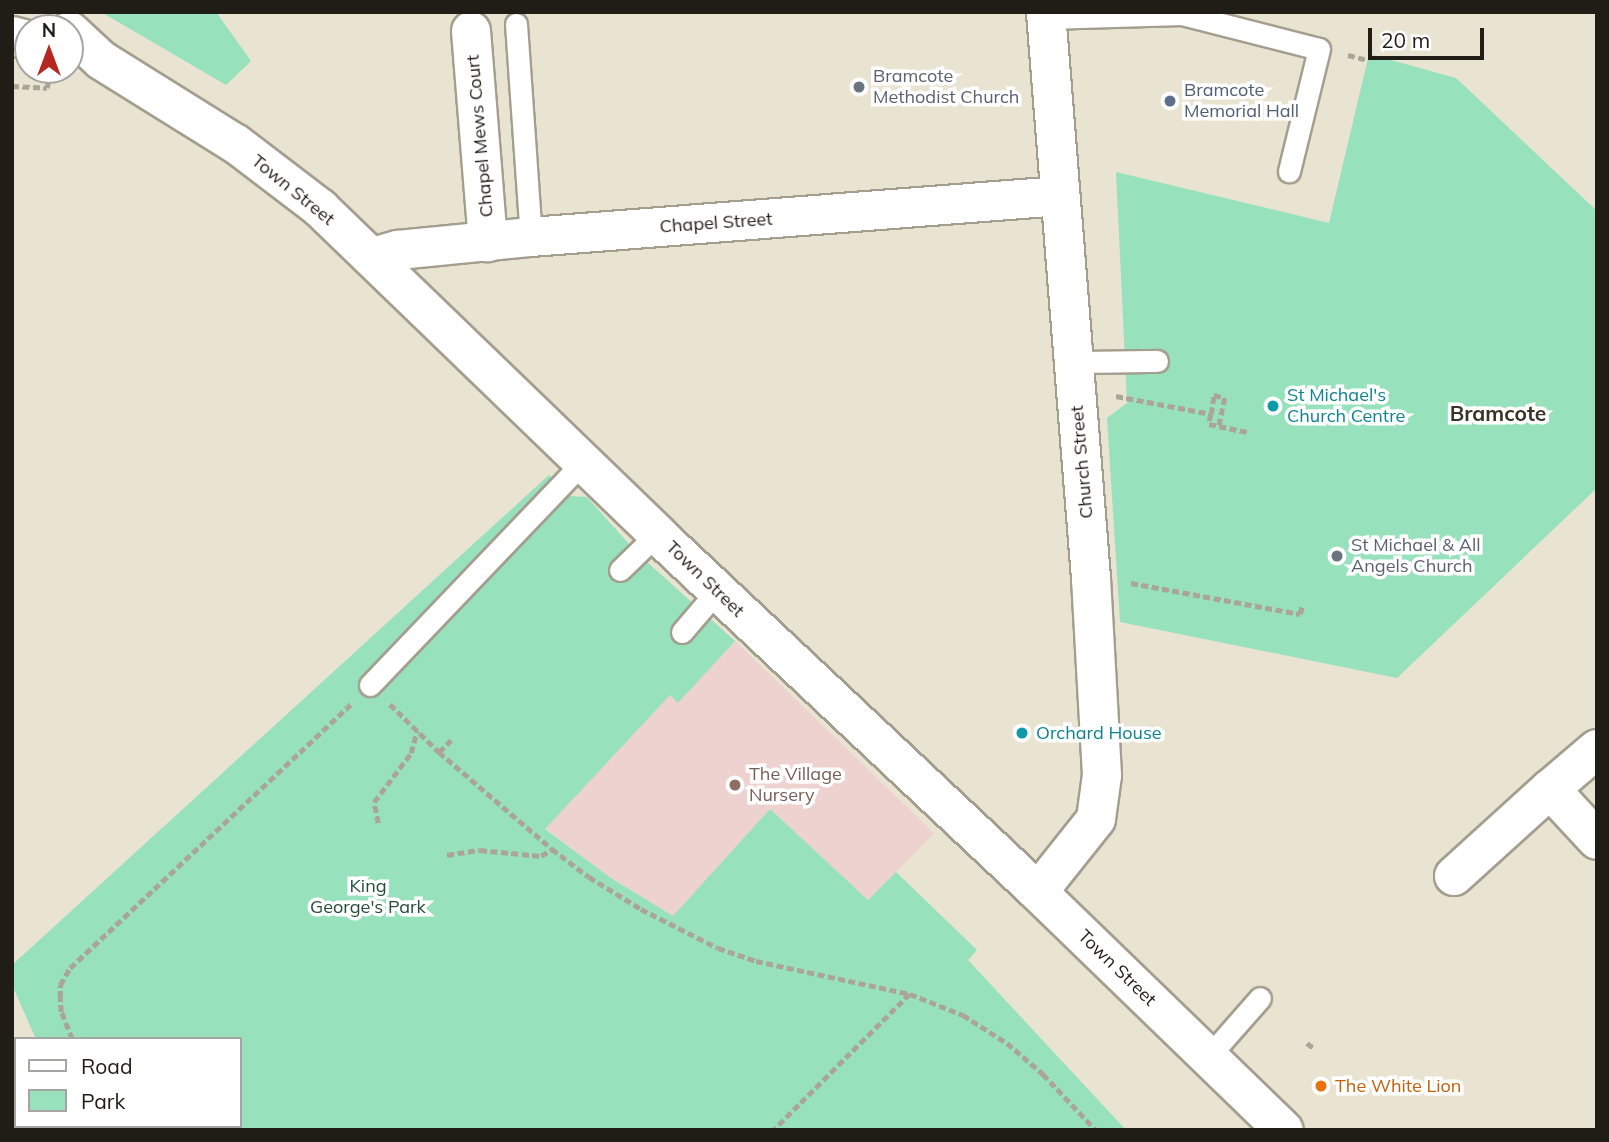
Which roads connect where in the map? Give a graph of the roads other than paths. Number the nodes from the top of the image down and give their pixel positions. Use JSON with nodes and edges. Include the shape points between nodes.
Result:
{"nodes":[{"id":1,"x":1046,"y":15,"type":"edge"},
{"id":2,"x":516,"y":24,"type":"dead end"},
{"id":3,"x":471,"y":32,"type":"dead end"},
{"id":4,"x":86,"y":56,"type":"edge"},
{"id":5,"x":1289,"y":171,"type":"dead end"},
{"id":6,"x":1060,"y":196,"type":"junction"},
{"id":7,"x":531,"y":237,"type":"junction"},
{"id":8,"x":488,"y":242,"type":"junction"},
{"id":9,"x":373,"y":257,"type":"junction"},
{"id":10,"x":1157,"y":361,"type":"dead end"},
{"id":11,"x":1075,"y":380,"type":"junction"},
{"id":12,"x":583,"y":462,"type":"junction"},
{"id":13,"x":657,"y":534,"type":"junction"},
{"id":14,"x":620,"y":570,"type":"dead end"},
{"id":15,"x":717,"y":592,"type":"junction"},
{"id":16,"x":682,"y":632,"type":"dead end"},
{"id":17,"x":370,"y":685,"type":"road end"},
{"id":18,"x":1597,"y":749,"type":"edge"},
{"id":19,"x":1550,"y":789,"type":"junction"},
{"id":20,"x":1597,"y":840,"type":"edge"},
{"id":21,"x":1454,"y":876,"type":"dead end"},
{"id":22,"x":1038,"y":892,"type":"junction"},
{"id":23,"x":1260,"y":998,"type":"dead end"},
{"id":24,"x":1209,"y":1056,"type":"junction"},
{"id":25,"x":1284,"y":1130,"type":"edge"}],
"edges":[{"from":1,"to":5,"type":"lane","via":[[1182,14],[1319,49]]},
{"from":1,"to":6,"type":"street","name":"Church Street"},
{"from":2,"to":7,"type":"lane"},
{"from":3,"to":8,"type":"street","name":"Chapel Mews Court"},
{"from":4,"to":9,"type":"street","name":"Town Street","via":[[236,144],[320,208]]},
{"from":6,"to":7,"type":"street","name":"Chapel Street"},
{"from":6,"to":11,"type":"street","name":"Church Street"},
{"from":7,"to":8,"type":"street","name":"Chapel Street"},
{"from":8,"to":9,"type":"street","name":"Chapel Street","via":[[398,250]]},
{"from":9,"to":12,"type":"street","name":"Town Street"},
{"from":10,"to":11,"type":"lane"},
{"from":11,"to":22,"type":"street","name":"Church Street","via":[[1091,578],[1100,805],[1087,835]]},
{"from":12,"to":13,"type":"street","name":"Town Street"},
{"from":12,"to":17,"type":"lane"},
{"from":13,"to":14,"type":"lane"},
{"from":13,"to":15,"type":"street","name":"Town Street"},
{"from":15,"to":16,"type":"lane"},
{"from":15,"to":22,"type":"street","name":"Town Street"},
{"from":18,"to":19,"type":"street"},
{"from":19,"to":20,"type":"street"},
{"from":19,"to":21,"type":"street"},
{"from":22,"to":24,"type":"street","name":"Town Street"},
{"from":23,"to":24,"type":"lane"},
{"from":24,"to":25,"type":"street","name":"Town Street"}]}
